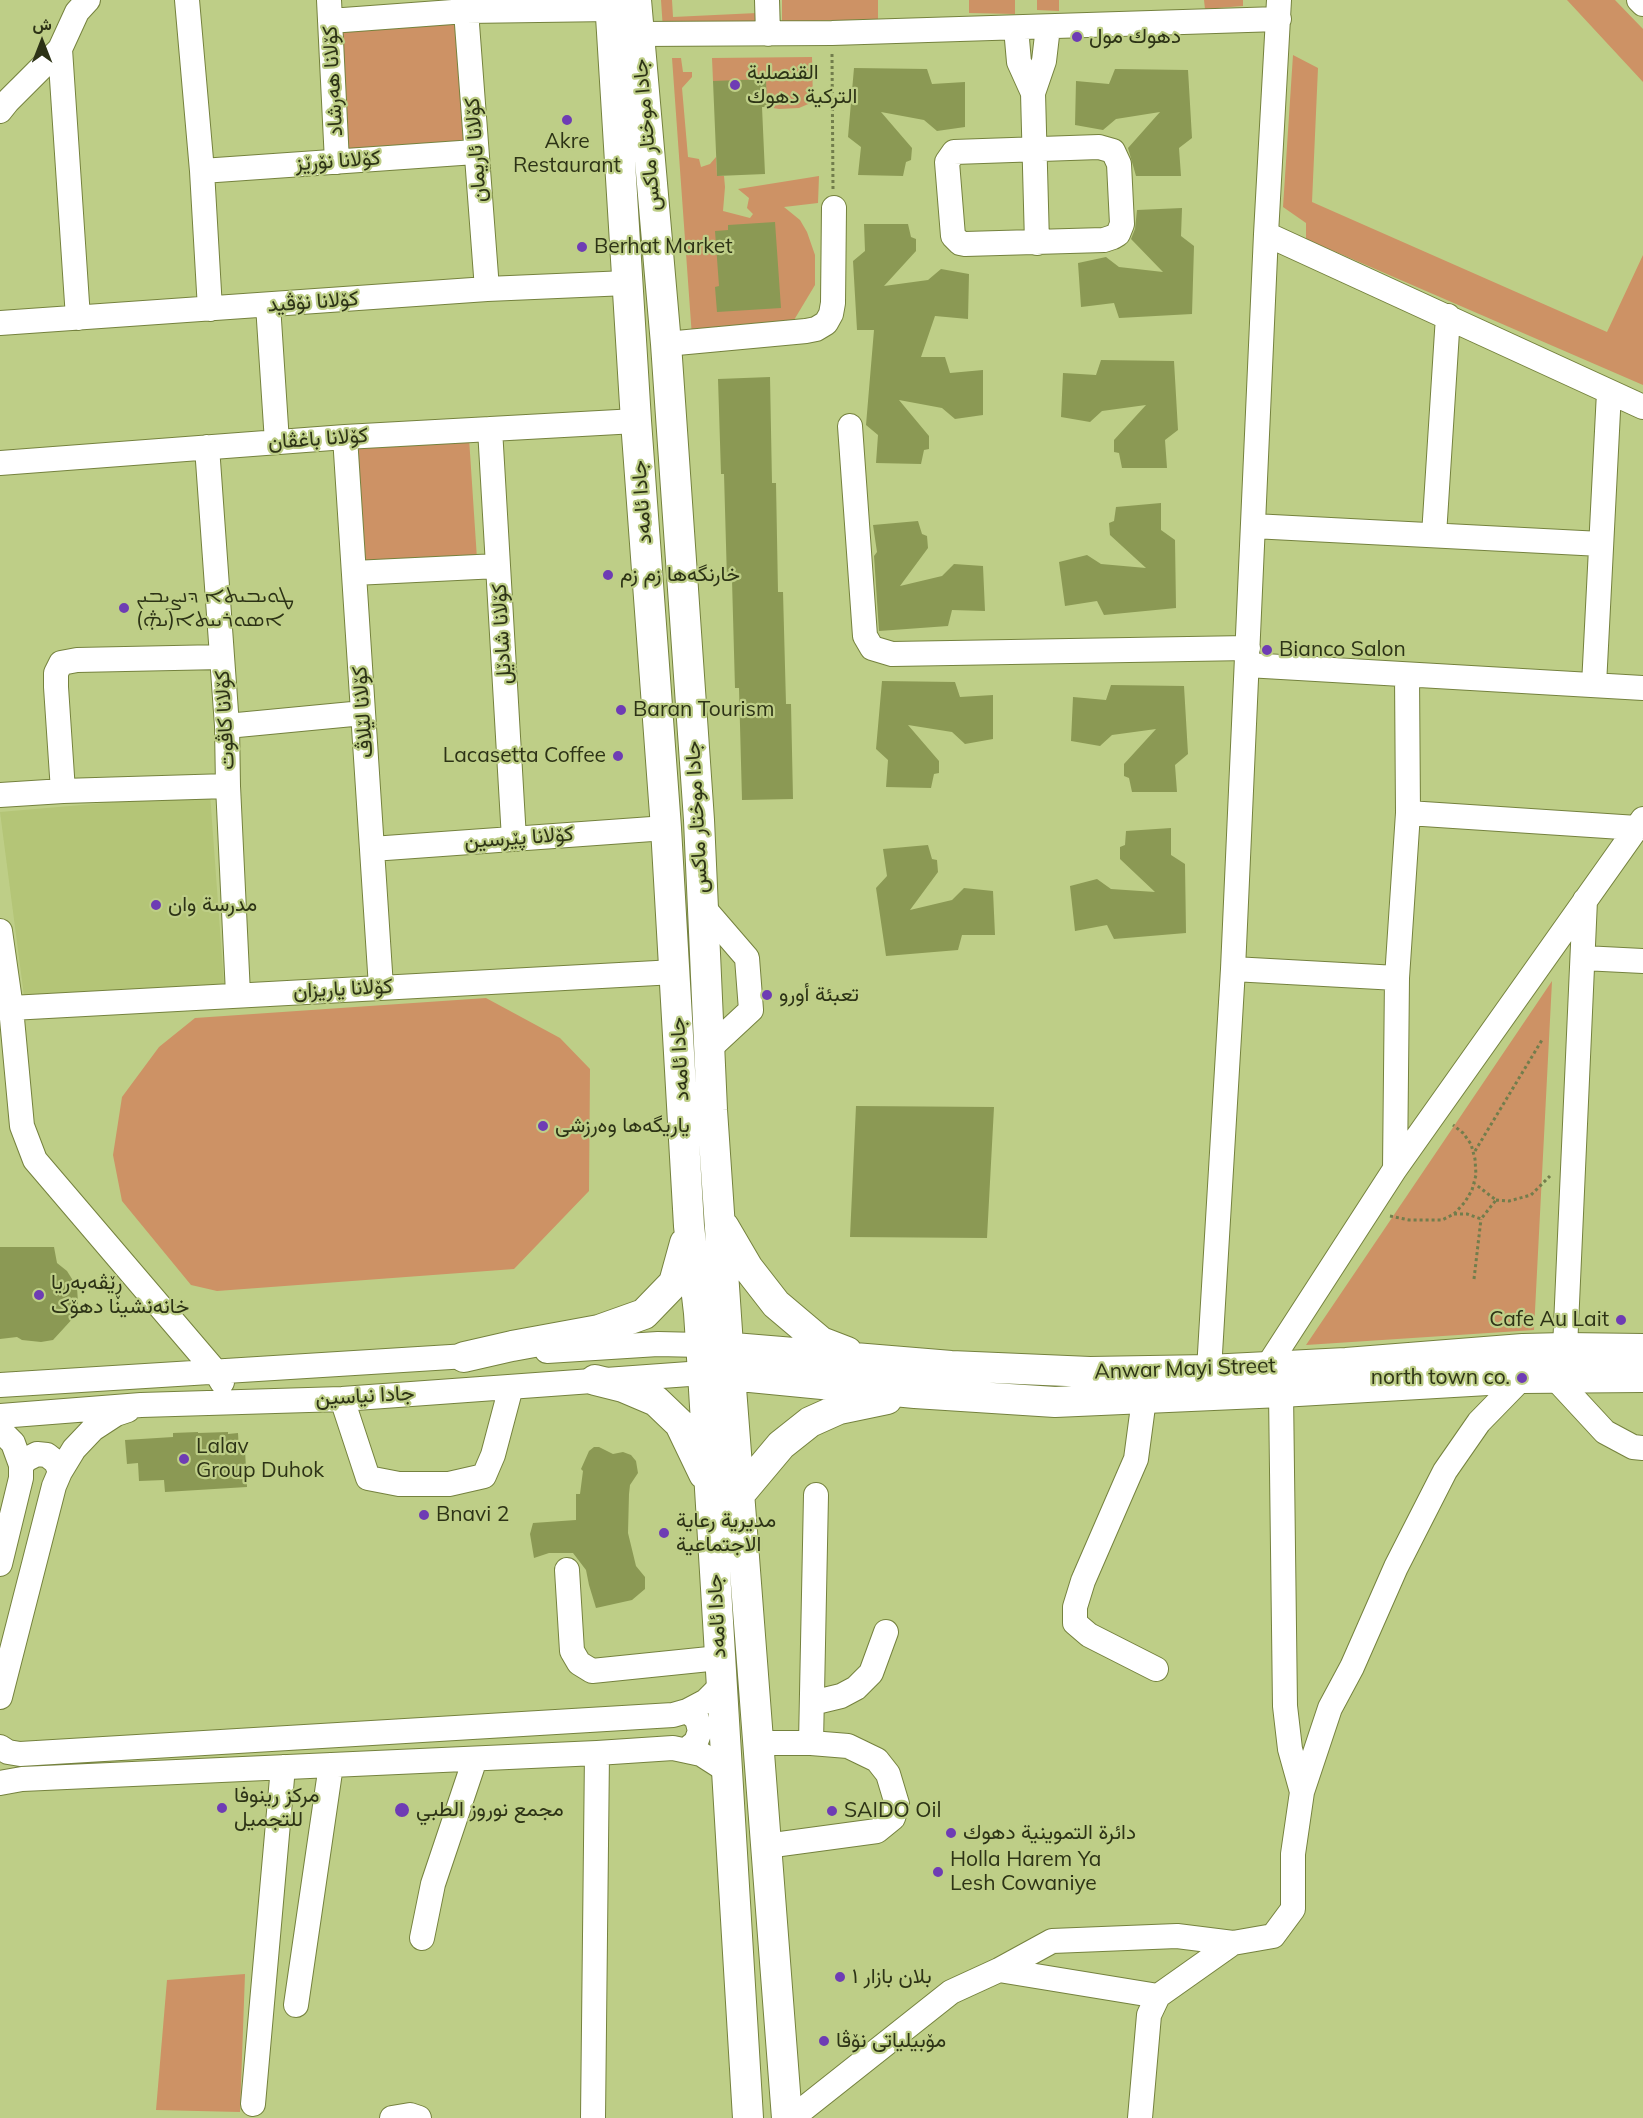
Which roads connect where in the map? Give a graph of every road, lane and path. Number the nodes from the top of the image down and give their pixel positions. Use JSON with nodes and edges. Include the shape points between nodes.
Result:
{"nodes":[{"id":1,"x":88,"y":0,"type":"edge"},
{"id":2,"x":187,"y":0,"type":"edge"},
{"id":3,"x":767,"y":0,"type":"edge"},
{"id":4,"x":1639,"y":0,"type":"edge"},
{"id":5,"x":619,"y":3,"type":"edge"},
{"id":6,"x":1643,"y":4,"type":"edge"},
{"id":7,"x":1279,"y":10,"type":"edge"},
{"id":8,"x":329,"y":11,"type":"edge"},
{"id":9,"x":466,"y":11,"type":"junction"},
{"id":10,"x":1048,"y":27,"type":"junction"},
{"id":11,"x":1016,"y":28,"type":"junction"},
{"id":12,"x":832,"y":33,"type":"junction"},
{"id":13,"x":638,"y":34,"type":"junction"},
{"id":14,"x":768,"y":34,"type":"junction"},
{"id":15,"x":60,"y":49,"type":"junction"},
{"id":16,"x":1033,"y":93,"type":"junction"},
{"id":17,"x":0,"y":111,"type":"edge"},
{"id":18,"x":1034,"y":149,"type":"junction"},
{"id":19,"x":475,"y":152,"type":"junction"},
{"id":20,"x":337,"y":162,"type":"junction"},
{"id":21,"x":202,"y":171,"type":"junction"},
{"id":22,"x":834,"y":208,"type":"joint"},
{"id":23,"x":1266,"y":234,"type":"junction"},
{"id":24,"x":1037,"y":243,"type":"junction"},
{"id":25,"x":627,"y":283,"type":"junction"},
{"id":26,"x":487,"y":289,"type":"junction"},
{"id":27,"x":268,"y":305,"type":"junction"},
{"id":28,"x":210,"y":309,"type":"junction"},
{"id":29,"x":1448,"y":316,"type":"junction"},
{"id":30,"x":78,"y":318,"type":"junction"},
{"id":31,"x":0,"y":323,"type":"edge"},
{"id":32,"x":666,"y":344,"type":"junction"},
{"id":33,"x":1609,"y":392,"type":"junction"},
{"id":34,"x":1643,"y":407,"type":"edge"},
{"id":35,"x":636,"y":421,"type":"junction"},
{"id":36,"x":850,"y":426,"type":"dead end"},
{"id":37,"x":490,"y":429,"type":"junction"},
{"id":38,"x":345,"y":437,"type":"junction"},
{"id":39,"x":277,"y":442,"type":"junction"},
{"id":40,"x":207,"y":447,"type":"junction"},
{"id":41,"x":0,"y":463,"type":"edge"},
{"id":42,"x":1253,"y":525,"type":"junction"},
{"id":43,"x":1434,"y":535,"type":"junction"},
{"id":44,"x":1601,"y":544,"type":"junction"},
{"id":45,"x":498,"y":566,"type":"junction"},
{"id":46,"x":354,"y":573,"type":"junction"},
{"id":47,"x":222,"y":657,"type":"junction"},
{"id":48,"x":1247,"y":657,"type":"junction"},
{"id":49,"x":1407,"y":675,"type":"junction"},
{"id":50,"x":1594,"y":685,"type":"junction"},
{"id":51,"x":1643,"y":688,"type":"edge"},
{"id":52,"x":363,"y":713,"type":"junction"},
{"id":53,"x":227,"y":726,"type":"junction"},
{"id":54,"x":228,"y":786,"type":"junction"},
{"id":55,"x":63,"y":791,"type":"junction"},
{"id":56,"x":0,"y":795,"type":"edge"},
{"id":57,"x":1408,"y":813,"type":"junction"},
{"id":58,"x":1640,"y":823,"type":"edge"},
{"id":59,"x":666,"y":828,"type":"junction"},
{"id":60,"x":514,"y":838,"type":"junction"},
{"id":61,"x":372,"y":849,"type":"junction"},
{"id":62,"x":1586,"y":900,"type":"junction"},
{"id":63,"x":703,"y":907,"type":"junction"},
{"id":64,"x":0,"y":931,"type":"edge"},
{"id":65,"x":1583,"y":958,"type":"junction"},
{"id":66,"x":1643,"y":961,"type":"edge"},
{"id":67,"x":1233,"y":969,"type":"junction"},
{"id":68,"x":675,"y":972,"type":"junction"},
{"id":69,"x":1397,"y":978,"type":"junction"},
{"id":70,"x":381,"y":987,"type":"junction"},
{"id":71,"x":238,"y":994,"type":"junction"},
{"id":72,"x":5,"y":1005,"type":"edge"},
{"id":73,"x":1542,"y":1040,"type":"dead end"},
{"id":74,"x":709,"y":1049,"type":"junction"},
{"id":75,"x":1431,"y":1118,"type":"junction"},
{"id":76,"x":1474,"y":1153,"type":"junction"},
{"id":77,"x":1395,"y":1169,"type":"junction"},
{"id":78,"x":1550,"y":1176,"type":"dead end"},
{"id":79,"x":1474,"y":1184,"type":"junction"},
{"id":80,"x":1496,"y":1200,"type":"junction"},
{"id":81,"x":1369,"y":1209,"type":"junction"},
{"id":82,"x":1454,"y":1214,"type":"junction"},
{"id":83,"x":1481,"y":1219,"type":"junction"},
{"id":84,"x":720,"y":1220,"type":"junction"},
{"id":85,"x":689,"y":1226,"type":"junction"},
{"id":86,"x":1474,"y":1280,"type":"dead end"},
{"id":87,"x":1565,"y":1348,"type":"junction"},
{"id":88,"x":1643,"y":1349,"type":"edge"},
{"id":89,"x":464,"y":1357,"type":"junction"},
{"id":90,"x":861,"y":1358,"type":"junction"},
{"id":91,"x":716,"y":1360,"type":"junction"},
{"id":92,"x":1209,"y":1370,"type":"junction"},
{"id":93,"x":216,"y":1372,"type":"junction"},
{"id":94,"x":1643,"y":1377,"type":"edge"},
{"id":95,"x":1522,"y":1378,"type":"junction"},
{"id":96,"x":1555,"y":1378,"type":"junction"},
{"id":97,"x":595,"y":1380,"type":"junction"},
{"id":98,"x":1274,"y":1380,"type":"junction"},
{"id":99,"x":0,"y":1385,"type":"edge"},
{"id":100,"x":511,"y":1387,"type":"junction"},
{"id":101,"x":915,"y":1393,"type":"junction"},
{"id":102,"x":342,"y":1399,"type":"junction"},
{"id":103,"x":1144,"y":1399,"type":"junction"},
{"id":104,"x":227,"y":1401,"type":"junction"},
{"id":105,"x":141,"y":1405,"type":"junction"},
{"id":106,"x":0,"y":1416,"type":"edge"},
{"id":107,"x":0,"y":1430,"type":"edge"},
{"id":108,"x":1643,"y":1449,"type":"edge"},
{"id":109,"x":21,"y":1465,"type":"junction"},
{"id":110,"x":60,"y":1472,"type":"junction"},
{"id":111,"x":710,"y":1485,"type":"junction"},
{"id":112,"x":739,"y":1495,"type":"junction"},
{"id":113,"x":816,"y":1495,"type":"dead end"},
{"id":114,"x":0,"y":1564,"type":"edge"},
{"id":115,"x":567,"y":1570,"type":"dead end"},
{"id":116,"x":886,"y":1632,"type":"dead end"},
{"id":117,"x":1156,"y":1669,"type":"dead end"},
{"id":118,"x":720,"y":1672,"type":"junction"},
{"id":119,"x":0,"y":1697,"type":"edge"},
{"id":120,"x":812,"y":1703,"type":"junction"},
{"id":121,"x":687,"y":1711,"type":"junction"},
{"id":122,"x":758,"y":1743,"type":"junction"},
{"id":123,"x":811,"y":1743,"type":"junction"},
{"id":124,"x":686,"y":1749,"type":"junction"},
{"id":125,"x":10,"y":1750,"type":"edge"},
{"id":126,"x":597,"y":1753,"type":"junction"},
{"id":127,"x":475,"y":1759,"type":"junction"},
{"id":128,"x":331,"y":1765,"type":"junction"},
{"id":129,"x":283,"y":1767,"type":"junction"},
{"id":130,"x":726,"y":1770,"type":"junction"},
{"id":131,"x":11,"y":1781,"type":"edge"},
{"id":132,"x":1302,"y":1792,"type":"junction"},
{"id":133,"x":766,"y":1846,"type":"junction"},
{"id":134,"x":422,"y":1938,"type":"dead end"},
{"id":135,"x":1233,"y":1943,"type":"junction"},
{"id":136,"x":999,"y":1970,"type":"junction"},
{"id":137,"x":1158,"y":1996,"type":"junction"},
{"id":138,"x":296,"y":2005,"type":"dead end"},
{"id":139,"x":253,"y":2104,"type":"dead end"},
{"id":140,"x":392,"y":2118,"type":"edge"},
{"id":141,"x":419,"y":2118,"type":"edge"},
{"id":142,"x":593,"y":2118,"type":"edge"},
{"id":143,"x":748,"y":2118,"type":"edge"},
{"id":144,"x":788,"y":2118,"type":"edge"},
{"id":145,"x":792,"y":2118,"type":"edge"},
{"id":146,"x":1140,"y":2118,"type":"edge"}],
"edges":[{"from":1,"to":15,"type":"street","via":[[77,12]]},
{"from":2,"to":21,"type":"street"},
{"from":3,"to":14,"type":"street"},
{"from":4,"to":6,"type":"street"},
{"from":5,"to":9,"type":"street"},
{"from":5,"to":13,"type":"main road","name":"جادا موختار ماكس"},
{"from":5,"to":25,"type":"main road","name":"جادا ئامەد"},
{"from":7,"to":10,"type":"street"},
{"from":7,"to":23,"type":"street"},
{"from":8,"to":9,"type":"street"},
{"from":8,"to":20,"type":"street","name":"کۆلانا هەرشاد"},
{"from":9,"to":19,"type":"street","name":"کۆلانا ئاریمان"},
{"from":10,"to":11,"type":"street"},
{"from":10,"to":16,"type":"street","via":[[1044,61]]},
{"from":11,"to":12,"type":"street"},
{"from":11,"to":16,"type":"street","via":[[1019,62]]},
{"from":12,"to":14,"type":"street"},
{"from":12,"to":22,"type":"path"},
{"from":13,"to":14,"type":"street"},
{"from":13,"to":32,"type":"main road","name":"جادا موختار ماكس"},
{"from":15,"to":17,"type":"street"},
{"from":15,"to":30,"type":"street"},
{"from":16,"to":18,"type":"street"},
{"from":18,"to":24,"type":"street"},
{"from":18,"to":24,"type":"street","via":[[1104,147],[1113,151],[1119,164],[1122,224],[1118,234],[1109,239]]},
{"from":18,"to":24,"type":"street","via":[[958,151],[947,162],[956,240],[965,244]]},
{"from":19,"to":20,"type":"street","name":"کۆلانا نۆرێز"},
{"from":19,"to":26,"type":"street","name":"کۆلانا ئاریمان"},
{"from":20,"to":21,"type":"street","name":"کۆلانا نۆرێز"},
{"from":21,"to":28,"type":"street"},
{"from":22,"to":32,"type":"street","via":[[832,303],[826,323],[806,332]]},
{"from":23,"to":29,"type":"street"},
{"from":23,"to":42,"type":"street"},
{"from":25,"to":26,"type":"street","name":"کۆلانا نۆڤید"},
{"from":25,"to":35,"type":"main road","name":"جادا ئامەد"},
{"from":26,"to":27,"type":"street","name":"کۆلانا نۆڤید"},
{"from":27,"to":28,"type":"street","name":"کۆلانا نۆڤید"},
{"from":27,"to":39,"type":"street"},
{"from":28,"to":30,"type":"street","name":"کۆلانا نۆڤید"},
{"from":29,"to":33,"type":"street"},
{"from":29,"to":43,"type":"street"},
{"from":30,"to":31,"type":"street","name":"کۆلانا نۆڤید"},
{"from":32,"to":63,"type":"main road","name":"جادا موختار ماكس"},
{"from":33,"to":34,"type":"street"},
{"from":33,"to":44,"type":"street"},
{"from":35,"to":37,"type":"street","name":"کۆلانا باغڤان"},
{"from":35,"to":59,"type":"main road","name":"جادا ئامەد"},
{"from":36,"to":48,"type":"street","via":[[865,636],[873,648],[892,654]]},
{"from":37,"to":38,"type":"street","name":"کۆلانا باغڤان"},
{"from":37,"to":45,"type":"street","name":"کۆلانا شادێل"},
{"from":38,"to":39,"type":"street","name":"کۆلانا باغڤان"},
{"from":38,"to":46,"type":"street","name":"کۆلانا لێلاڤ"},
{"from":39,"to":40,"type":"street","name":"کۆلانا باغڤان"},
{"from":40,"to":41,"type":"street","name":"کۆلانا باغڤان"},
{"from":40,"to":47,"type":"street","name":"کۆلانا کاڤوت"},
{"from":42,"to":43,"type":"street"},
{"from":42,"to":48,"type":"street"},
{"from":43,"to":44,"type":"street"},
{"from":44,"to":50,"type":"street"},
{"from":45,"to":46,"type":"street"},
{"from":45,"to":60,"type":"street","name":"کۆلانا شادێل"},
{"from":46,"to":52,"type":"street","name":"کۆلانا لێلاڤ"},
{"from":47,"to":53,"type":"street","name":"کۆلانا کاڤوت"},
{"from":47,"to":55,"type":"street","via":[[61,663],[56,687]]},
{"from":48,"to":49,"type":"street"},
{"from":48,"to":67,"type":"street"},
{"from":49,"to":50,"type":"street"},
{"from":49,"to":57,"type":"street"},
{"from":50,"to":51,"type":"street"},
{"from":52,"to":53,"type":"street"},
{"from":52,"to":61,"type":"street","name":"کۆلانا لێلاڤ"},
{"from":53,"to":54,"type":"street","name":"کۆلانا کاڤوت"},
{"from":54,"to":55,"type":"street"},
{"from":54,"to":71,"type":"street","name":"کۆلانا کاڤوت"},
{"from":55,"to":56,"type":"street"},
{"from":57,"to":58,"type":"street"},
{"from":57,"to":69,"type":"street"},
{"from":58,"to":62,"type":"street"},
{"from":59,"to":60,"type":"street","name":"کۆلانا پێرسین"},
{"from":59,"to":68,"type":"main road","name":"جادا ئامەد"},
{"from":60,"to":61,"type":"street","name":"کۆلانا پێرسین"},
{"from":61,"to":70,"type":"street","name":"کۆلانا لێلاڤ"},
{"from":62,"to":65,"type":"street"},
{"from":62,"to":75,"type":"street"},
{"from":63,"to":74,"type":"main road","name":"جادا موختار ماكس"},
{"from":63,"to":74,"type":"street","via":[[747,958],[751,1010]]},
{"from":64,"to":72,"type":"street"},
{"from":65,"to":66,"type":"street"},
{"from":65,"to":87,"type":"street"},
{"from":67,"to":69,"type":"street"},
{"from":67,"to":92,"type":"street"},
{"from":68,"to":70,"type":"street","name":"کۆلانا یاریزان"},
{"from":68,"to":85,"type":"main road","name":"جادا ئامەد"},
{"from":69,"to":77,"type":"street"},
{"from":70,"to":71,"type":"street","name":"کۆلانا یاریزان"},
{"from":71,"to":72,"type":"street","name":"کۆلانا یاریزان"},
{"from":72,"to":93,"type":"street","via":[[21,1126],[35,1160]]},
{"from":73,"to":76,"type":"path"},
{"from":74,"to":84,"type":"main road","name":"جادا موختار ماكس"},
{"from":75,"to":76,"type":"path","via":[[1450,1122],[1471,1144]]},
{"from":75,"to":77,"type":"street"},
{"from":76,"to":79,"type":"path"},
{"from":77,"to":81,"type":"street"},
{"from":78,"to":80,"type":"path","via":[[1531,1195]]},
{"from":79,"to":80,"type":"path"},
{"from":79,"to":82,"type":"path"},
{"from":80,"to":83,"type":"path"},
{"from":81,"to":82,"type":"path","via":[[1426,1222]]},
{"from":81,"to":98,"type":"street"},
{"from":82,"to":83,"type":"path"},
{"from":83,"to":86,"type":"path"},
{"from":84,"to":90,"type":"main road","via":[[748,1268],[776,1304],[822,1342]]},
{"from":84,"to":91,"type":"main road","name":"جادا موختار ماكس"},
{"from":85,"to":89,"type":"main road","via":[[674,1283],[644,1314],[599,1330]]},
{"from":85,"to":91,"type":"main road","name":"جادا ئامەد"},
{"from":87,"to":88,"type":"main road","name":"Anwar Mayi Street"},
{"from":87,"to":98,"type":"main road","name":"Anwar Mayi Street"},
{"from":89,"to":91,"type":"street","name":"جادا نیاسین","via":[[658,1344]]},
{"from":89,"to":93,"type":"street","name":"جادا نیاسین"},
{"from":90,"to":91,"type":"main road","name":"Anwar Mayi Street"},
{"from":90,"to":92,"type":"main road","name":"Anwar Mayi Street","via":[[1090,1372]]},
{"from":91,"to":97,"type":"street","name":"جادا نیاسین"},
{"from":91,"to":101,"type":"main road","name":"Anwar Mayi Street"},
{"from":91,"to":111,"type":"main road","name":"جادا ئامەد"},
{"from":91,"to":112,"type":"main road","name":"جادا ئامەد"},
{"from":92,"to":98,"type":"main road","name":"Anwar Mayi Street"},
{"from":93,"to":99,"type":"street","name":"جادا نیاسین"},
{"from":93,"to":104,"type":"street","via":[[225,1387]]},
{"from":94,"to":96,"type":"main road","name":"Anwar Mayi Street"},
{"from":95,"to":96,"type":"main road","name":"Anwar Mayi Street"},
{"from":95,"to":98,"type":"main road","name":"Anwar Mayi Street"},
{"from":95,"to":132,"type":"street","via":[[1479,1422],[1445,1471],[1330,1708]]},
{"from":96,"to":108,"type":"street","via":[[1605,1432]]},
{"from":97,"to":100,"type":"street","name":"جادا نیاسین"},
{"from":97,"to":111,"type":"main road","via":[[656,1401],[680,1424]]},
{"from":98,"to":103,"type":"main road","name":"Anwar Mayi Street"},
{"from":98,"to":132,"type":"street","via":[[1285,1706],[1290,1749]]},
{"from":100,"to":102,"type":"street","name":"جادا نیاسین"},
{"from":100,"to":102,"type":"street","via":[[484,1476],[449,1484],[399,1484],[368,1478]]},
{"from":101,"to":103,"type":"main road","name":"Anwar Mayi Street","via":[[1055,1401]]},
{"from":101,"to":112,"type":"main road","via":[[839,1410],[810,1422],[781,1445]]},
{"from":102,"to":104,"type":"street","name":"جادا نیاسین"},
{"from":103,"to":117,"type":"street","via":[[1136,1459],[1083,1581],[1076,1623],[1089,1635]]},
{"from":104,"to":105,"type":"street","name":"جادا نیاسین"},
{"from":105,"to":106,"type":"street","name":"جادا نیاسین"},
{"from":105,"to":110,"type":"street","via":[[116,1414],[93,1429]]},
{"from":107,"to":109,"type":"street","via":[[13,1443]]},
{"from":109,"to":110,"type":"street","via":[[37,1454],[47,1455]]},
{"from":109,"to":114,"type":"street"},
{"from":110,"to":119,"type":"street"},
{"from":111,"to":118,"type":"main road","name":"جادا ئامەد"},
{"from":112,"to":122,"type":"main road","name":"جادا ئامەد"},
{"from":113,"to":120,"type":"street"},
{"from":115,"to":118,"type":"street","via":[[572,1651],[579,1663],[592,1671]]},
{"from":116,"to":120,"type":"street","via":[[871,1672],[856,1688],[842,1696]]},
{"from":118,"to":121,"type":"street","via":[[706,1701]]},
{"from":118,"to":130,"type":"main road","name":"جادا ئامەد"},
{"from":120,"to":123,"type":"street"},
{"from":121,"to":124,"type":"street","via":[[697,1719],[700,1731],[696,1742]]},
{"from":121,"to":125,"type":"street","via":[[658,1716]]},
{"from":122,"to":123,"type":"street"},
{"from":122,"to":133,"type":"main road","name":"جادا ئامەد"},
{"from":123,"to":133,"type":"street","via":[[848,1746],[877,1760],[888,1774],[897,1804],[893,1818],[877,1831]]},
{"from":124,"to":126,"type":"street"},
{"from":124,"to":130,"type":"street"},
{"from":125,"to":131,"type":"street","via":[[16,1760]]},
{"from":126,"to":127,"type":"street"},
{"from":126,"to":142,"type":"street"},
{"from":127,"to":128,"type":"street"},
{"from":127,"to":134,"type":"street","via":[[433,1884]]},
{"from":128,"to":129,"type":"street"},
{"from":128,"to":138,"type":"street"},
{"from":129,"to":131,"type":"street"},
{"from":129,"to":139,"type":"street"},
{"from":130,"to":143,"type":"main road","name":"جادا ئامەد"},
{"from":132,"to":135,"type":"street","via":[[1293,1854],[1293,1909],[1273,1936]]},
{"from":133,"to":144,"type":"main road","name":"جادا ئامەد"},
{"from":135,"to":136,"type":"street","via":[[1177,1936],[1052,1941]]},
{"from":135,"to":137,"type":"street"},
{"from":136,"to":137,"type":"street"},
{"from":136,"to":145,"type":"street","via":[[951,1992]]},
{"from":137,"to":146,"type":"street","via":[[1149,2015]]},
{"from":140,"to":141,"type":"street"}]}
